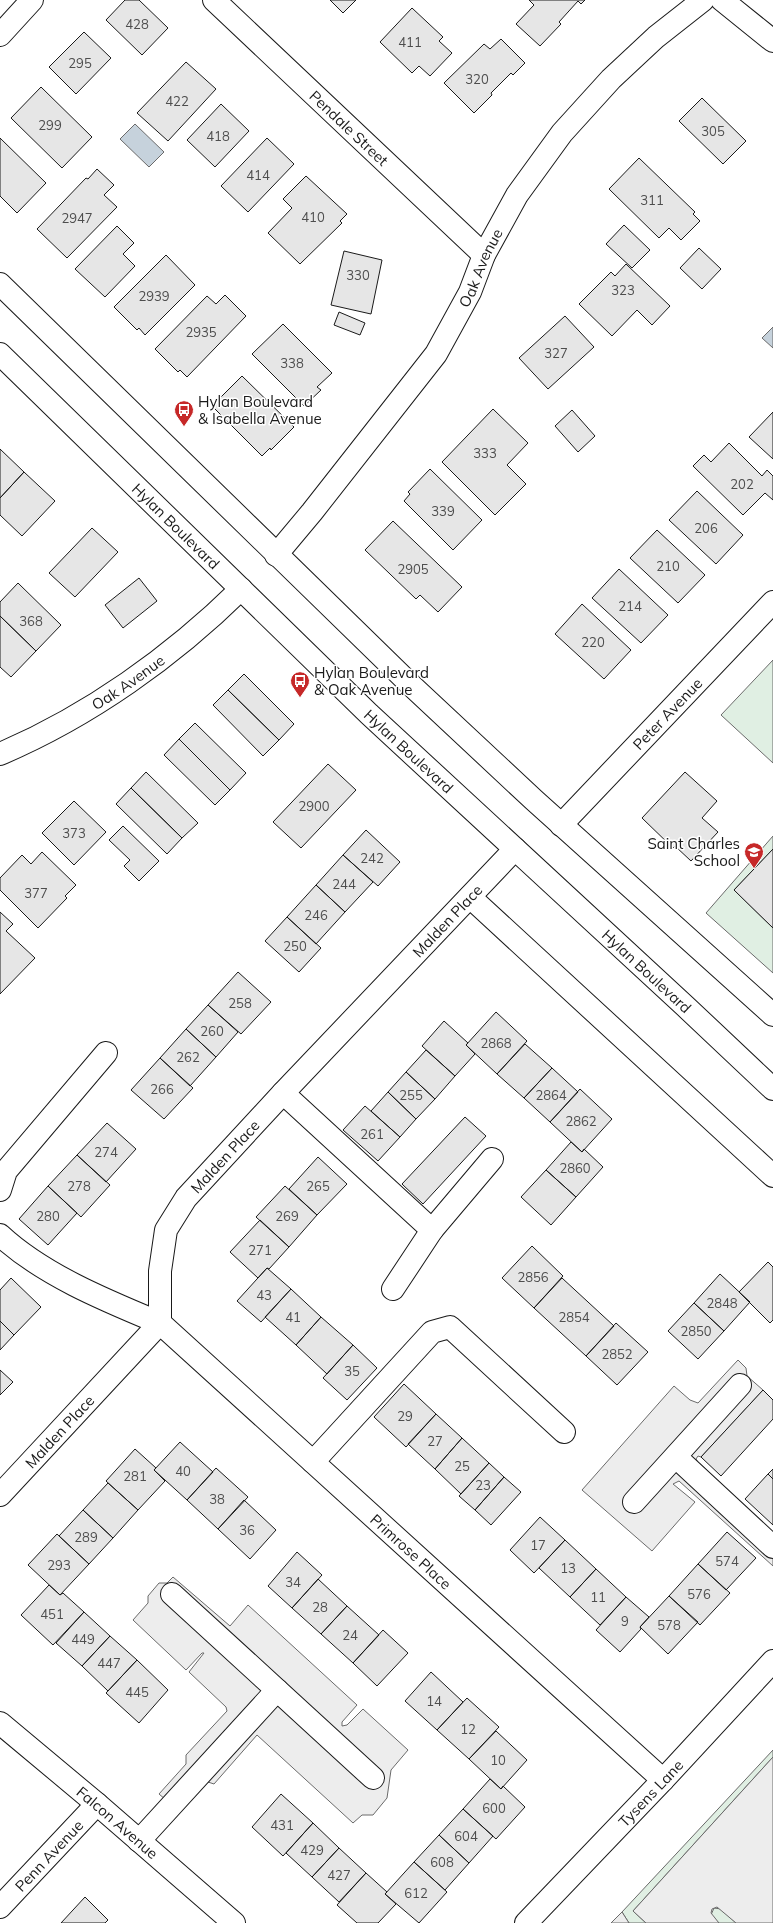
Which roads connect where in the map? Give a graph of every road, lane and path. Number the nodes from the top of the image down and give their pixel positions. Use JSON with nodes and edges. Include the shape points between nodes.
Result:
{"nodes":[{"id":1,"x":32,"y":0,"type":"edge"},
{"id":2,"x":214,"y":0,"type":"edge"},
{"id":3,"x":704,"y":0,"type":"edge"},
{"id":4,"x":722,"y":0,"type":"edge"},
{"id":5,"x":0,"y":35,"type":"edge"},
{"id":6,"x":773,"y":41,"type":"edge"},
{"id":7,"x":484,"y":256,"type":"junction"},
{"id":8,"x":0,"y":284,"type":"edge"},
{"id":9,"x":0,"y":354,"type":"edge"},
{"id":10,"x":276,"y":555,"type":"junction"},
{"id":11,"x":241,"y":589,"type":"junction"},
{"id":12,"x":773,"y":602,"type":"edge"},
{"id":13,"x":0,"y":754,"type":"edge"},
{"id":14,"x":562,"y":825,"type":"junction"},
{"id":15,"x":515,"y":849,"type":"junction"},
{"id":16,"x":470,"y":897,"type":"junction"},
{"id":17,"x":773,"y":1016,"type":"edge"},
{"id":18,"x":106,"y":1053,"type":"dead end"},
{"id":19,"x":773,"y":1089,"type":"edge"},
{"id":20,"x":283,"y":1093,"type":"junction"},
{"id":21,"x":492,"y":1158,"type":"dead end"},
{"id":22,"x":773,"y":1176,"type":"edge"},
{"id":23,"x":0,"y":1190,"type":"edge"},
{"id":24,"x":432,"y":1230,"type":"junction"},
{"id":25,"x":0,"y":1235,"type":"edge"},
{"id":26,"x":393,"y":1289,"type":"dead end"},
{"id":27,"x":160,"y":1323,"type":"junction"},
{"id":28,"x":740,"y":1385,"type":"dead end"},
{"id":29,"x":564,"y":1432,"type":"dead end"},
{"id":30,"x":676,"y":1457,"type":"junction"},
{"id":31,"x":313,"y":1462,"type":"junction"},
{"id":32,"x":0,"y":1495,"type":"edge"},
{"id":33,"x":634,"y":1502,"type":"dead end"},
{"id":34,"x":773,"y":1547,"type":"edge"},
{"id":35,"x":172,"y":1594,"type":"dead end"},
{"id":36,"x":773,"y":1661,"type":"edge"},
{"id":37,"x":277,"y":1690,"type":"junction"},
{"id":38,"x":0,"y":1723,"type":"edge"},
{"id":39,"x":373,"y":1778,"type":"dead end"},
{"id":40,"x":663,"y":1780,"type":"junction"},
{"id":41,"x":98,"y":1804,"type":"junction"},
{"id":42,"x":139,"y":1841,"type":"junction"},
{"id":43,"x":0,"y":1907,"type":"edge"},
{"id":44,"x":234,"y":1923,"type":"edge"},
{"id":45,"x":526,"y":1923,"type":"edge"}],
"edges":[{"from":1,"to":5,"type":"street"},
{"from":2,"to":7,"type":"street","name":"Pendale Street"},
{"from":3,"to":7,"type":"street","name":"Oak Avenue","via":[[656,37],[611,79],[562,133],[517,195]]},
{"from":4,"to":6,"type":"street"},
{"from":7,"to":10,"type":"street","name":"Oak Avenue","via":[[470,292],[436,354]]},
{"from":8,"to":10,"type":"street"},
{"from":9,"to":11,"type":"street","name":"Hylan Boulevard"},
{"from":10,"to":14,"type":"street"},
{"from":11,"to":13,"type":"street","name":"Oak Avenue","via":[[205,624],[139,674],[80,713]]},
{"from":11,"to":15,"type":"street","name":"Hylan Boulevard","via":[[369,714]]},
{"from":12,"to":14,"type":"street","name":"Peter Avenue"},
{"from":14,"to":17,"type":"street"},
{"from":15,"to":16,"type":"street","name":"Malden Place"},
{"from":15,"to":19,"type":"street","name":"Hylan Boulevard"},
{"from":16,"to":20,"type":"street","name":"Malden Place"},
{"from":16,"to":22,"type":"street"},
{"from":18,"to":23,"type":"street","via":[[6,1170]]},
{"from":20,"to":24,"type":"street"},
{"from":20,"to":27,"type":"street","name":"Malden Place","via":[[186,1198],[166,1230],[160,1271]]},
{"from":21,"to":24,"type":"street"},
{"from":24,"to":26,"type":"street"},
{"from":25,"to":27,"type":"street","name":"Primrose Place","via":[[17,1252],[99,1298]]},
{"from":27,"to":31,"type":"street","name":"Primrose Place"},
{"from":27,"to":32,"type":"street","name":"Malden Place"},
{"from":28,"to":30,"type":"street"},
{"from":29,"to":31,"type":"street","via":[[450,1327],[432,1332]]},
{"from":30,"to":33,"type":"street"},
{"from":30,"to":34,"type":"street"},
{"from":31,"to":40,"type":"street","name":"Primrose Place"},
{"from":35,"to":37,"type":"street"},
{"from":36,"to":40,"type":"street","name":"Tysens Lane"},
{"from":37,"to":39,"type":"street"},
{"from":37,"to":42,"type":"street"},
{"from":38,"to":41,"type":"street","name":"Falcon Avenue"},
{"from":40,"to":45,"type":"street","name":"Tysens Lane"},
{"from":41,"to":42,"type":"street","name":"Falcon Avenue"},
{"from":41,"to":43,"type":"street","name":"Penn Avenue"},
{"from":42,"to":44,"type":"street","name":"Falcon Avenue"}]}
